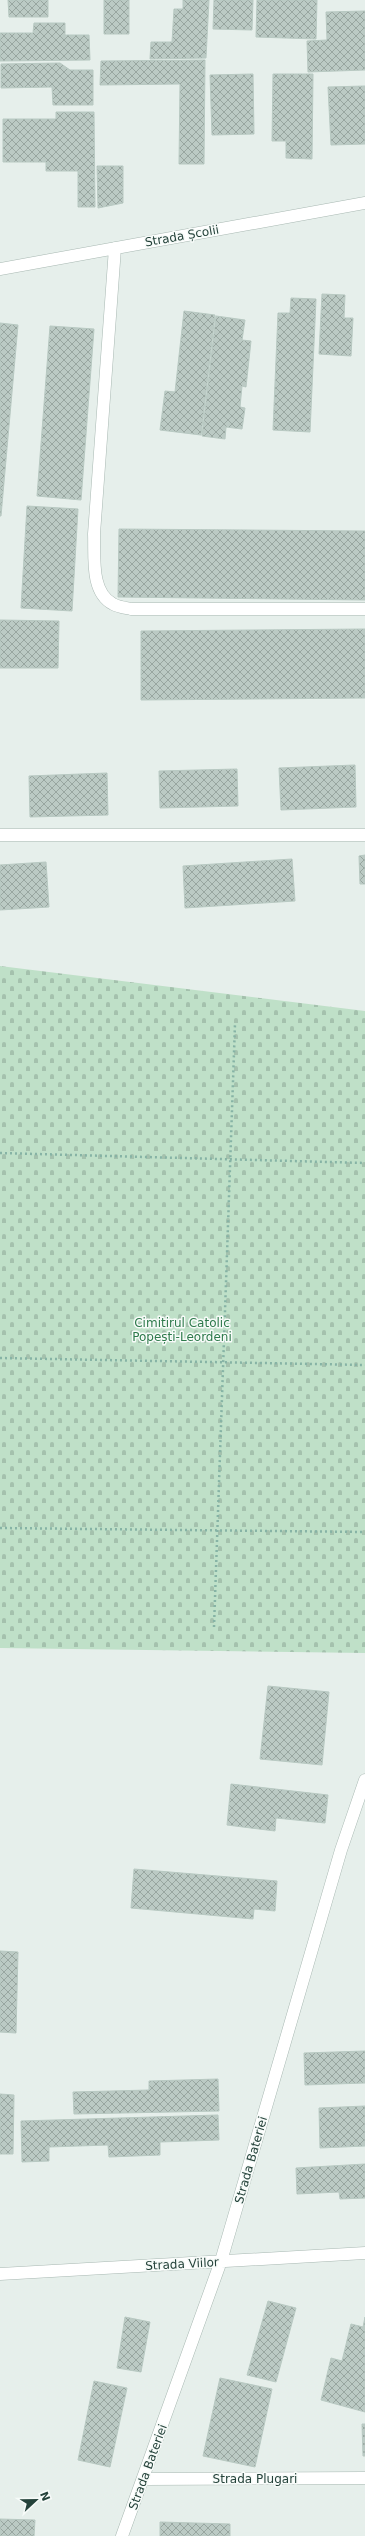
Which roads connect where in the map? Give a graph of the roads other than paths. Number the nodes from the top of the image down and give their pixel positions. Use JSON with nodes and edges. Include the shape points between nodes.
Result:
{"nodes":[{"id":1,"x":365,"y":203,"type":"edge"},
{"id":2,"x":115,"y":248,"type":"junction"},
{"id":3,"x":0,"y":269,"type":"edge"},
{"id":4,"x":365,"y":610,"type":"edge"},
{"id":5,"x":0,"y":834,"type":"edge"},
{"id":6,"x":365,"y":834,"type":"edge"},
{"id":7,"x":365,"y":1780,"type":"edge"},
{"id":8,"x":365,"y":2253,"type":"edge"},
{"id":9,"x":222,"y":2261,"type":"junction"},
{"id":10,"x":0,"y":2274,"type":"edge"},
{"id":11,"x":365,"y":2478,"type":"edge"},
{"id":12,"x":144,"y":2479,"type":"junction"},
{"id":13,"x":122,"y":2536,"type":"edge"}],
"edges":[{"from":1,"to":2,"type":"street","name":"Strada Școlii"},
{"from":2,"to":3,"type":"street","name":"Strada Școlii"},
{"from":2,"to":4,"type":"street","via":[[94,534],[95,573],[100,591],[112,604],[131,609]]},
{"from":5,"to":6,"type":"street"},
{"from":7,"to":9,"type":"street","name":"Strada Bateriei","via":[[341,1850]]},
{"from":8,"to":9,"type":"street","name":"Strada Viilor"},
{"from":9,"to":10,"type":"street","name":"Strada Viilor"},
{"from":9,"to":12,"type":"street","name":"Strada Bateriei"},
{"from":11,"to":12,"type":"street","name":"Strada Plugari"},
{"from":12,"to":13,"type":"street","name":"Strada Bateriei"}]}
